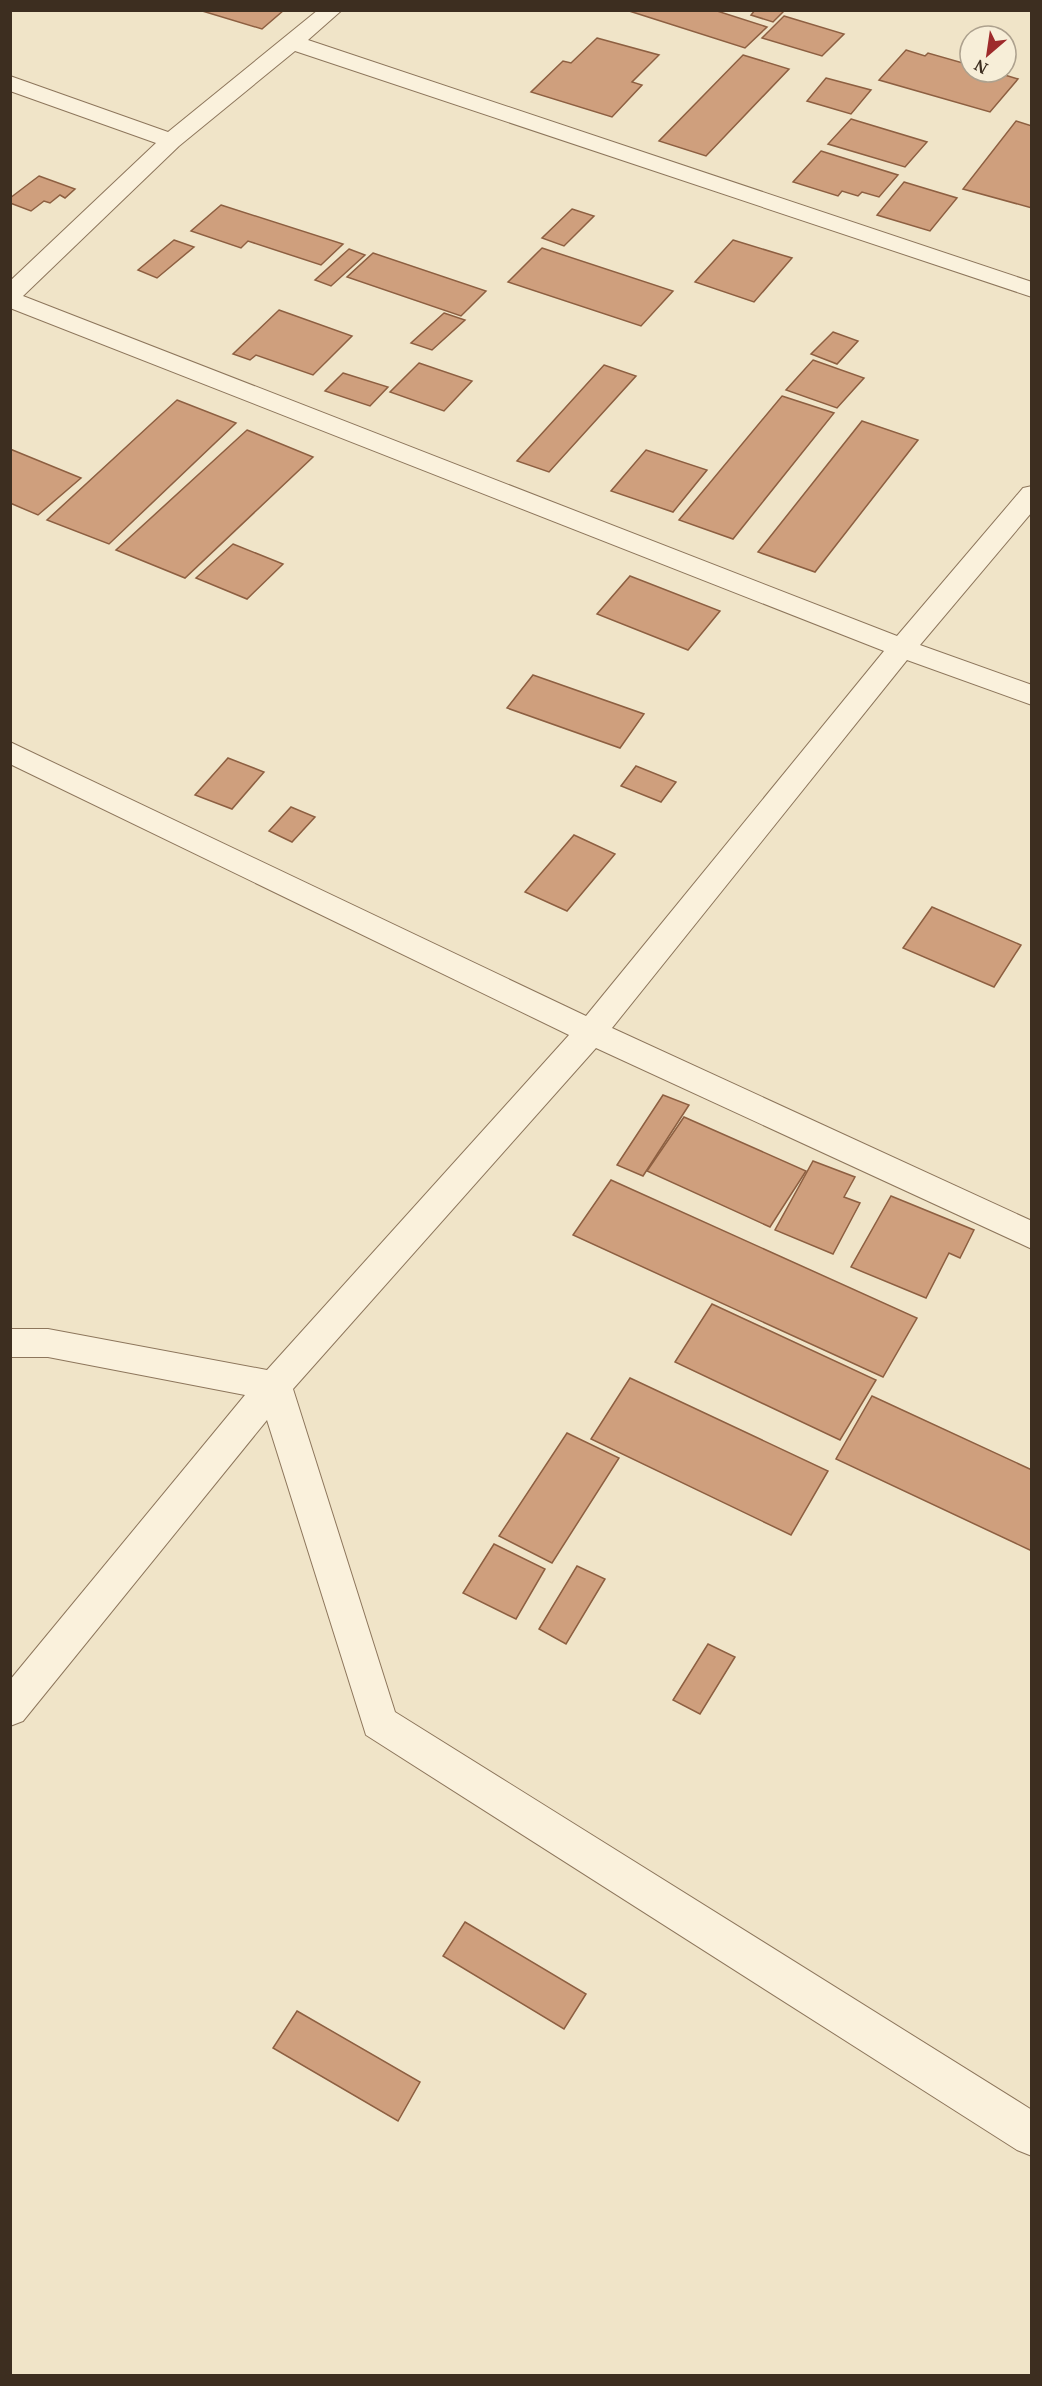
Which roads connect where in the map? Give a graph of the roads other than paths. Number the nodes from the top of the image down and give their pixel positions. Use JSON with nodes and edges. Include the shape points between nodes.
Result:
{"nodes":[{"id":1,"x":332,"y":10,"type":"edge"},
{"id":2,"x":291,"y":42,"type":"junction"},
{"id":3,"x":10,"y":83,"type":"edge"},
{"id":4,"x":171,"y":141,"type":"junction"},
{"id":5,"x":1032,"y":290,"type":"edge"},
{"id":6,"x":10,"y":295,"type":"edge"},
{"id":7,"x":10,"y":299,"type":"edge"},
{"id":8,"x":1032,"y":494,"type":"edge"},
{"id":9,"x":902,"y":648,"type":"junction"},
{"id":10,"x":1032,"y":696,"type":"edge"},
{"id":11,"x":10,"y":752,"type":"edge"},
{"id":12,"x":591,"y":1032,"type":"junction"},
{"id":13,"x":1032,"y":1236,"type":"edge"},
{"id":14,"x":10,"y":1343,"type":"edge"},
{"id":15,"x":274,"y":1386,"type":"junction"},
{"id":16,"x":10,"y":1709,"type":"edge"},
{"id":17,"x":1032,"y":2134,"type":"edge"}],
"edges":[{"from":1,"to":2,"type":"street"},
{"from":2,"to":4,"type":"street"},
{"from":2,"to":5,"type":"street"},
{"from":3,"to":4,"type":"street"},
{"from":4,"to":6,"type":"street"},
{"from":7,"to":9,"type":"street"},
{"from":8,"to":9,"type":"street"},
{"from":9,"to":10,"type":"street"},
{"from":9,"to":12,"type":"street"},
{"from":11,"to":12,"type":"street"},
{"from":12,"to":13,"type":"street"},
{"from":12,"to":15,"type":"street"},
{"from":14,"to":15,"type":"street","via":[[48,1343]]},
{"from":15,"to":16,"type":"street"},
{"from":15,"to":17,"type":"street","via":[[379,1723]]}]}
